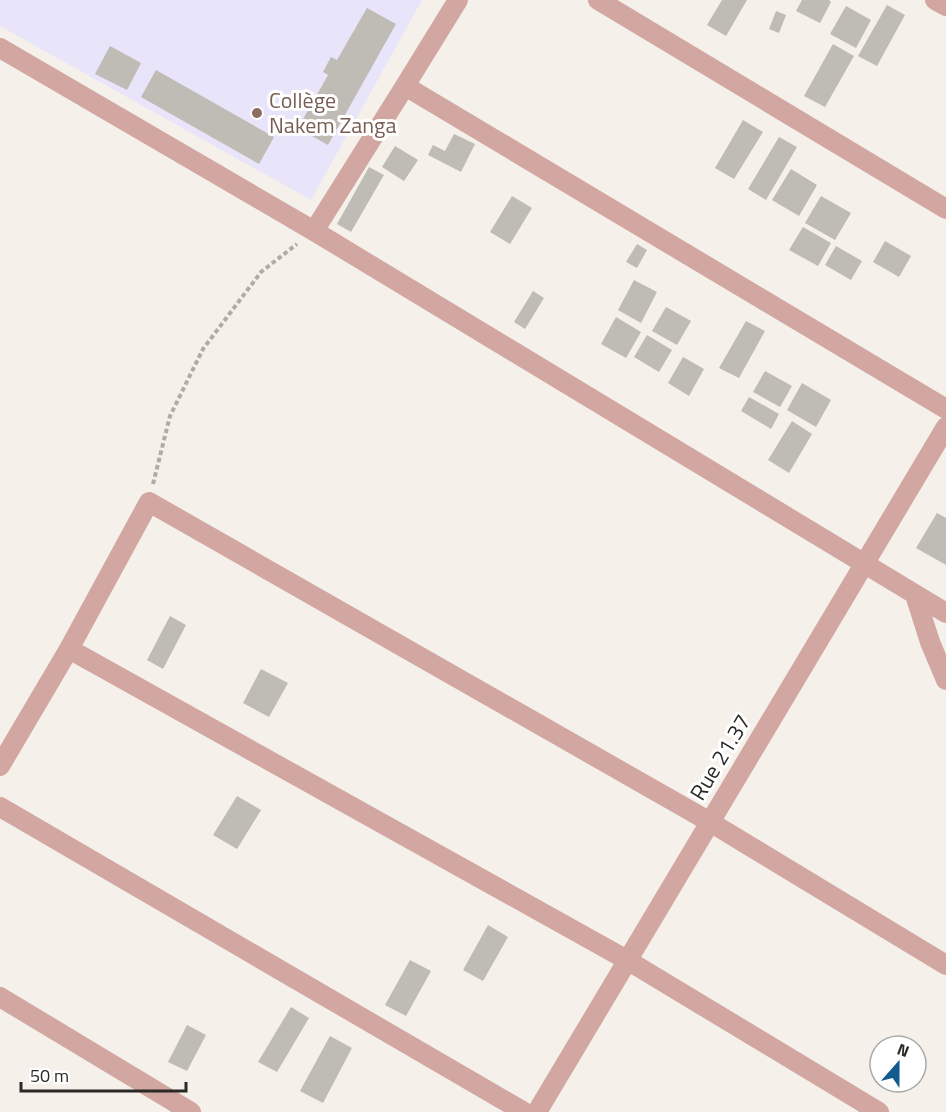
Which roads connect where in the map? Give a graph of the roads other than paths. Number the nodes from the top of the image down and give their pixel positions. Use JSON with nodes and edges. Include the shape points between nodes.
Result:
{"nodes":[{"id":1,"x":458,"y":0,"type":"edge"},
{"id":2,"x":598,"y":0,"type":"edge"},
{"id":3,"x":935,"y":0,"type":"edge"},
{"id":4,"x":946,"y":6,"type":"edge"},
{"id":5,"x":0,"y":48,"type":"edge"},
{"id":6,"x":405,"y":86,"type":"junction"},
{"id":7,"x":946,"y":209,"type":"edge"},
{"id":8,"x":314,"y":231,"type":"junction"},
{"id":9,"x":946,"y":409,"type":"edge"},
{"id":10,"x":946,"y":427,"type":"edge"},
{"id":11,"x":864,"y":564,"type":"junction"},
{"id":12,"x":915,"y":595,"type":"junction"},
{"id":13,"x":946,"y":613,"type":"edge"},
{"id":14,"x":69,"y":649,"type":"junction"},
{"id":15,"x":946,"y":680,"type":"edge"},
{"id":16,"x":0,"y":766,"type":"edge"},
{"id":17,"x":0,"y":807,"type":"edge"},
{"id":18,"x":710,"y":822,"type":"junction"},
{"id":19,"x":627,"y":960,"type":"junction"},
{"id":20,"x":946,"y":965,"type":"edge"},
{"id":21,"x":0,"y":997,"type":"edge"},
{"id":22,"x":191,"y":1112,"type":"edge"},
{"id":23,"x":524,"y":1112,"type":"edge"},
{"id":24,"x":537,"y":1112,"type":"edge"},
{"id":25,"x":879,"y":1112,"type":"edge"}],
"edges":[{"from":1,"to":6,"type":"street"},
{"from":2,"to":7,"type":"street"},
{"from":3,"to":4,"type":"street"},
{"from":5,"to":8,"type":"street"},
{"from":6,"to":8,"type":"street"},
{"from":6,"to":9,"type":"street"},
{"from":8,"to":11,"type":"street"},
{"from":10,"to":11,"type":"street","name":"Rue 21.37"},
{"from":11,"to":12,"type":"street"},
{"from":11,"to":18,"type":"street","name":"Rue 21.37"},
{"from":12,"to":13,"type":"street"},
{"from":12,"to":15,"type":"street"},
{"from":14,"to":16,"type":"street"},
{"from":14,"to":18,"type":"street","via":[[148,502]]},
{"from":14,"to":19,"type":"street"},
{"from":17,"to":23,"type":"street"},
{"from":18,"to":19,"type":"street","name":"Rue 21.37"},
{"from":18,"to":20,"type":"street"},
{"from":19,"to":24,"type":"street","name":"Rue 21.37"},
{"from":19,"to":25,"type":"street"},
{"from":21,"to":22,"type":"street"}]}
